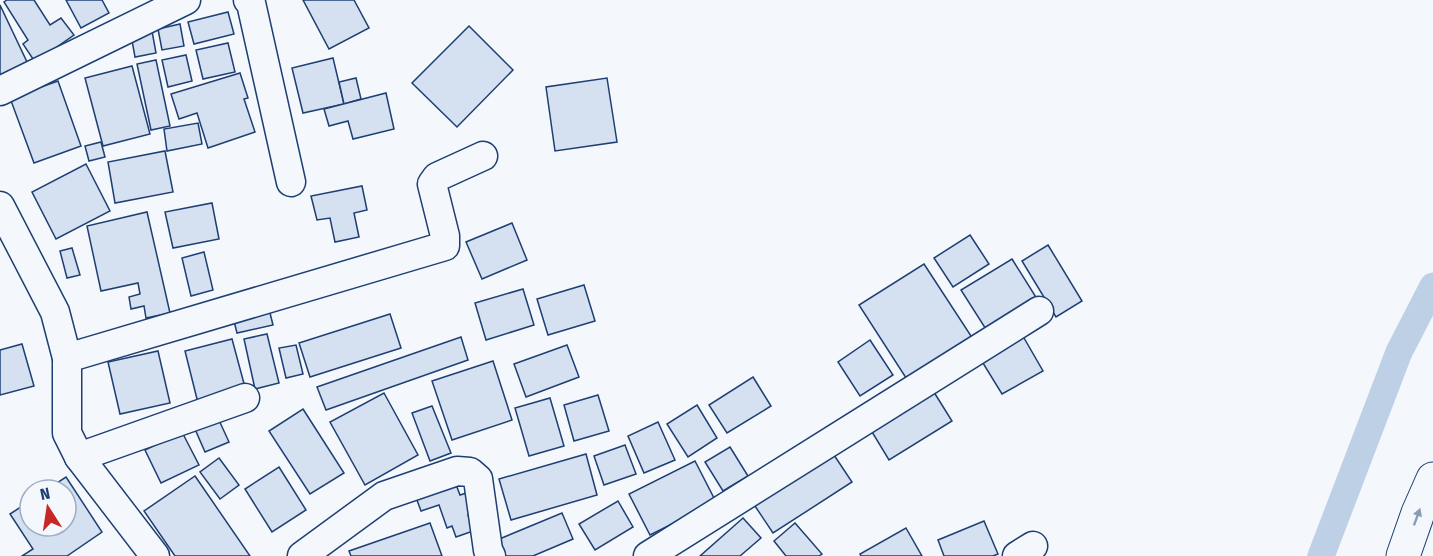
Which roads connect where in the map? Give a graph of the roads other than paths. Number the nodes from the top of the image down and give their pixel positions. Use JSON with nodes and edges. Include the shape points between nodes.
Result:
{"nodes":[{"id":1,"x":186,"y":0,"type":"edge"},
{"id":2,"x":248,"y":0,"type":"edge"},
{"id":3,"x":0,"y":91,"type":"edge"},
{"id":4,"x":483,"y":156,"type":"dead end"},
{"id":5,"x":291,"y":182,"type":"dead end"},
{"id":6,"x":0,"y":206,"type":"edge"},
{"id":7,"x":1039,"y":311,"type":"dead end"},
{"id":8,"x":67,"y":358,"type":"junction"},
{"id":9,"x":244,"y":398,"type":"dead end"},
{"id":10,"x":79,"y":457,"type":"junction"},
{"id":11,"x":1433,"y":479,"type":"edge"},
{"id":12,"x":155,"y":556,"type":"edge"},
{"id":13,"x":302,"y":556,"type":"edge"},
{"id":14,"x":491,"y":556,"type":"edge"},
{"id":15,"x":648,"y":556,"type":"edge"},
{"id":16,"x":1403,"y":556,"type":"edge"}],
"edges":[{"from":1,"to":3,"type":"street"},
{"from":2,"to":5,"type":"street"},
{"from":4,"to":8,"type":"street","via":[[437,177],[432,184],[445,246]]},
{"from":6,"to":8,"type":"street","via":[[54,312]]},
{"from":7,"to":15,"type":"street"},
{"from":8,"to":10,"type":"street","via":[[67,433]]},
{"from":9,"to":10,"type":"street"},
{"from":10,"to":12,"type":"street"},
{"from":16,"to":11,"type":"highway","one_way":true},
{"from":13,"to":14,"type":"street","via":[[384,496],[457,471],[471,472],[478,479]]}]}
